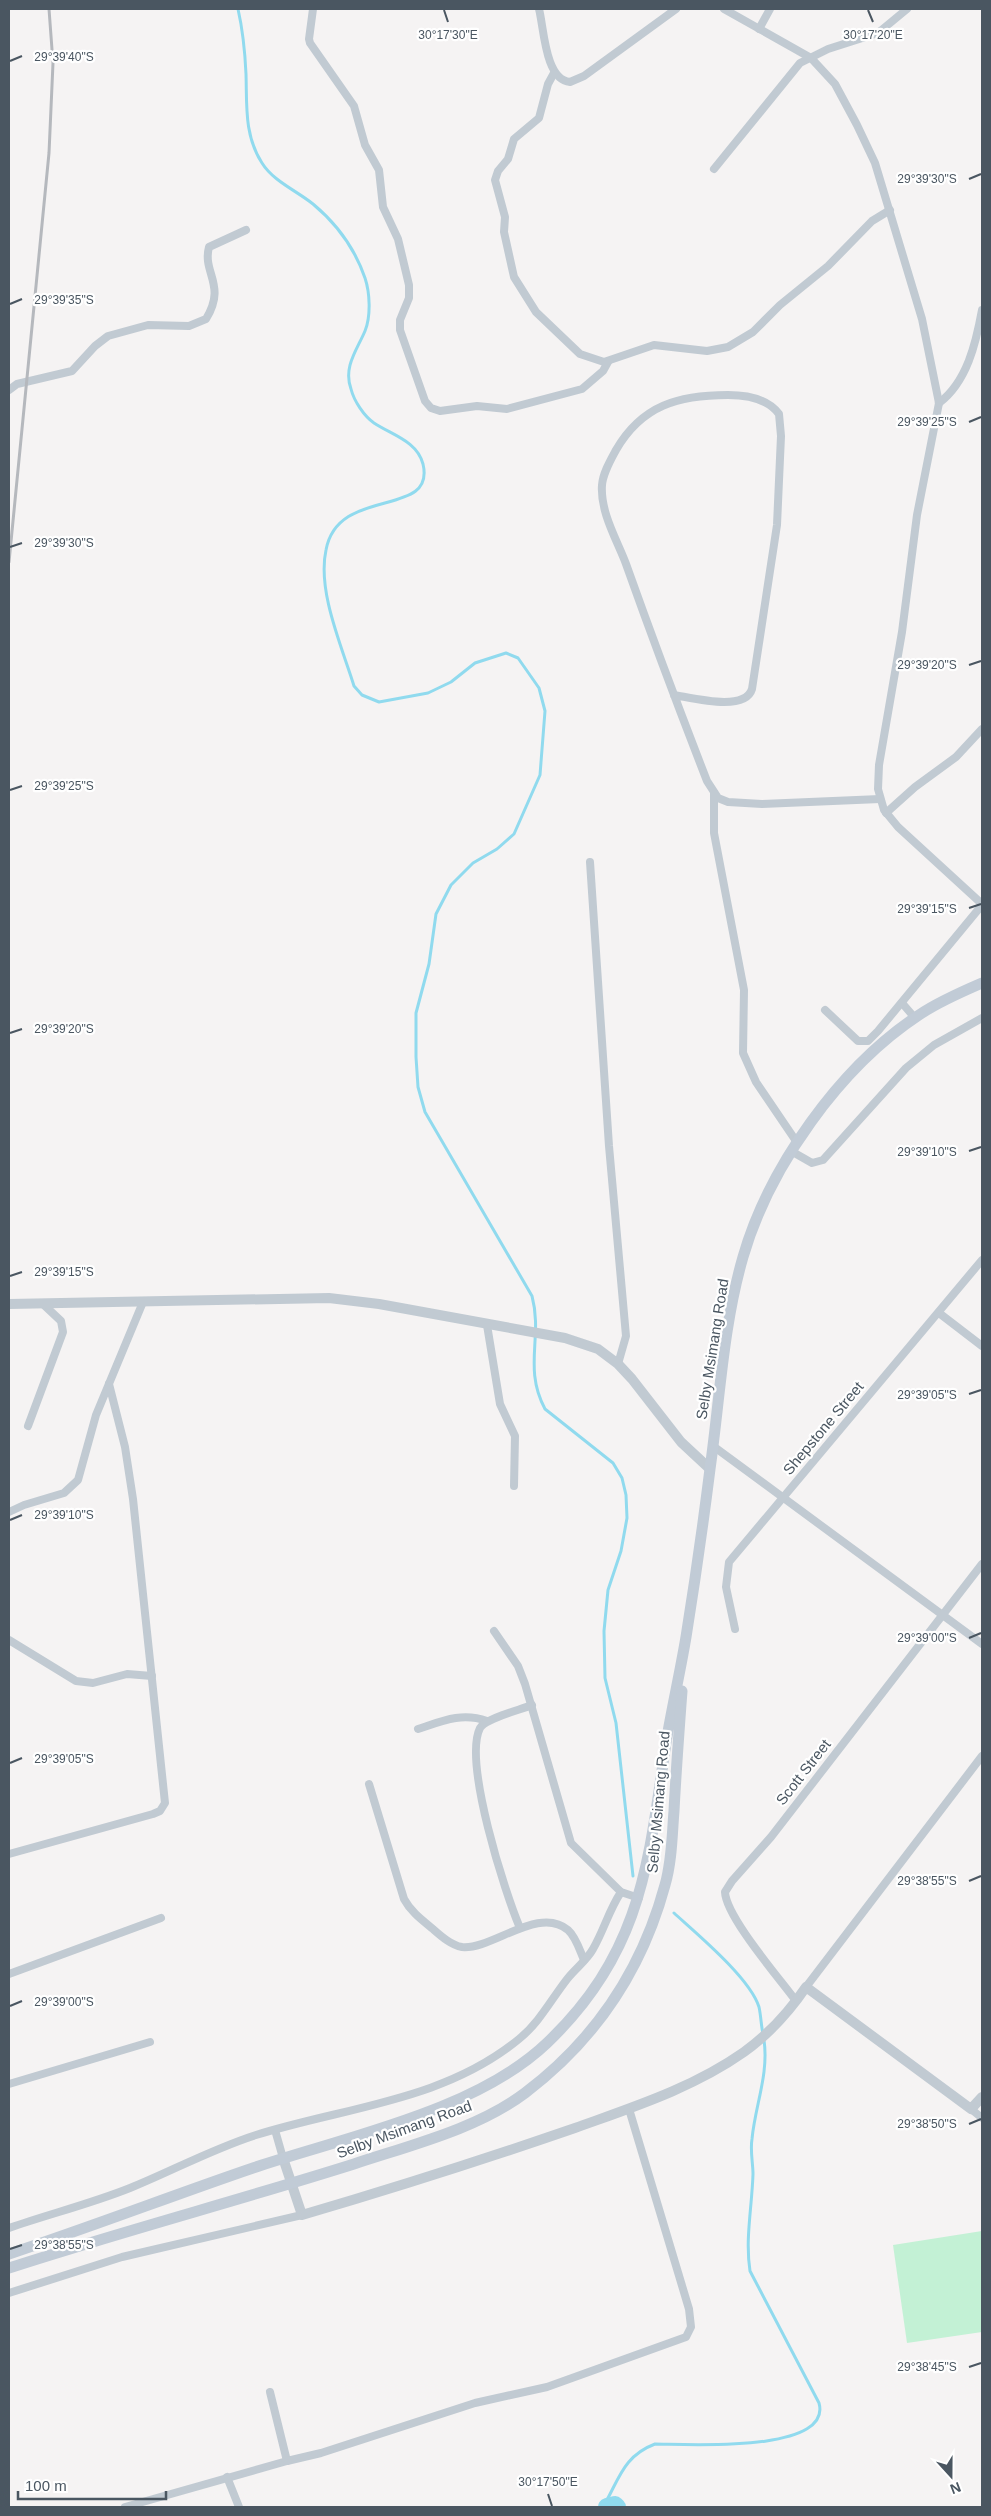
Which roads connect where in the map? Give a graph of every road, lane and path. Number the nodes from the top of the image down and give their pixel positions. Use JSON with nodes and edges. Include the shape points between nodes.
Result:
{"nodes":[{"id":1,"x":313,"y":9,"type":"edge"},
{"id":2,"x":540,"y":9,"type":"edge"},
{"id":3,"x":676,"y":9,"type":"edge"},
{"id":4,"x":724,"y":9,"type":"edge"},
{"id":5,"x":770,"y":9,"type":"edge"},
{"id":6,"x":907,"y":9,"type":"edge"},
{"id":7,"x":759,"y":29,"type":"junction"},
{"id":8,"x":811,"y":58,"type":"junction"},
{"id":9,"x":554,"y":73,"type":"junction"},
{"id":10,"x":714,"y":169,"type":"dead end"},
{"id":11,"x":890,"y":210,"type":"junction"},
{"id":12,"x":246,"y":230,"type":"dead end"},
{"id":13,"x":982,"y":310,"type":"edge"},
{"id":14,"x":608,"y":362,"type":"junction"},
{"id":15,"x":9,"y":390,"type":"edge"},
{"id":16,"x":939,"y":403,"type":"junction"},
{"id":17,"x":674,"y":695,"type":"junction"},
{"id":18,"x":982,"y":730,"type":"edge"},
{"id":19,"x":714,"y":793,"type":"junction"},
{"id":20,"x":880,"y":799,"type":"junction"},
{"id":21,"x":886,"y":813,"type":"junction"},
{"id":22,"x":590,"y":862,"type":"dead end"},
{"id":23,"x":982,"y":904,"type":"edge"},
{"id":24,"x":982,"y":983,"type":"edge"},
{"id":25,"x":902,"y":1003,"type":"junction"},
{"id":26,"x":826,"y":1010,"type":"dead end"},
{"id":27,"x":915,"y":1018,"type":"junction"},
{"id":28,"x":982,"y":1018,"type":"edge"},
{"id":29,"x":793,"y":1146,"type":"junction"},
{"id":30,"x":982,"y":1260,"type":"edge"},
{"id":31,"x":143,"y":1302,"type":"junction"},
{"id":32,"x":9,"y":1304,"type":"edge"},
{"id":33,"x":44,"y":1305,"type":"junction"},
{"id":34,"x":939,"y":1313,"type":"junction"},
{"id":35,"x":487,"y":1325,"type":"junction"},
{"id":36,"x":982,"y":1346,"type":"edge"},
{"id":37,"x":618,"y":1364,"type":"junction"},
{"id":38,"x":109,"y":1384,"type":"junction"},
{"id":39,"x":28,"y":1426,"type":"dead end"},
{"id":40,"x":713,"y":1446,"type":"junction"},
{"id":41,"x":710,"y":1469,"type":"junction"},
{"id":42,"x":514,"y":1486,"type":"dead end"},
{"id":43,"x":783,"y":1496,"type":"junction"},
{"id":44,"x":9,"y":1512,"type":"edge"},
{"id":45,"x":982,"y":1564,"type":"edge"},
{"id":46,"x":943,"y":1614,"type":"junction"},
{"id":47,"x":735,"y":1630,"type":"dead end"},
{"id":48,"x":494,"y":1631,"type":"dead end"},
{"id":49,"x":686,"y":1639,"type":"junction"},
{"id":50,"x":9,"y":1640,"type":"edge"},
{"id":51,"x":982,"y":1644,"type":"edge"},
{"id":52,"x":152,"y":1676,"type":"junction"},
{"id":53,"x":532,"y":1706,"type":"junction"},
{"id":54,"x":487,"y":1721,"type":"junction"},
{"id":55,"x":418,"y":1730,"type":"dead end"},
{"id":56,"x":982,"y":1756,"type":"edge"},
{"id":57,"x":369,"y":1784,"type":"dead end"},
{"id":58,"x":9,"y":1854,"type":"edge"},
{"id":59,"x":621,"y":1892,"type":"junction"},
{"id":60,"x":639,"y":1898,"type":"junction"},
{"id":61,"x":161,"y":1918,"type":"dead end"},
{"id":62,"x":520,"y":1928,"type":"junction"},
{"id":63,"x":584,"y":1960,"type":"junction"},
{"id":64,"x":9,"y":1974,"type":"edge"},
{"id":65,"x":806,"y":1987,"type":"junction"},
{"id":66,"x":796,"y":2001,"type":"junction"},
{"id":67,"x":150,"y":2042,"type":"dead end"},
{"id":68,"x":9,"y":2084,"type":"edge"},
{"id":69,"x":982,"y":2098,"type":"edge"},
{"id":70,"x":629,"y":2108,"type":"junction"},
{"id":71,"x":971,"y":2109,"type":"junction"},
{"id":72,"x":982,"y":2118,"type":"edge"},
{"id":73,"x":275,"y":2130,"type":"junction"},
{"id":74,"x":283,"y":2158,"type":"junction"},
{"id":75,"x":292,"y":2185,"type":"junction"},
{"id":76,"x":302,"y":2215,"type":"junction"},
{"id":77,"x":9,"y":2228,"type":"edge"},
{"id":78,"x":9,"y":2254,"type":"edge"},
{"id":79,"x":9,"y":2268,"type":"edge"},
{"id":80,"x":9,"y":2293,"type":"edge"},
{"id":81,"x":270,"y":2392,"type":"dead end"},
{"id":82,"x":287,"y":2461,"type":"junction"},
{"id":83,"x":227,"y":2477,"type":"junction"},
{"id":84,"x":125,"y":2507,"type":"edge"},
{"id":85,"x":239,"y":2507,"type":"edge"}],
"edges":[{"from":1,"to":14,"type":"street","via":[[310,43],[354,106],[365,145],[379,170],[383,207],[398,240],[409,285],[409,298],[400,320],[400,330],[425,401],[440,411],[478,406],[507,408],[582,389],[603,371]]},
{"from":2,"to":9,"type":"street"},
{"from":3,"to":9,"type":"street","via":[[584,76],[566,82]]},
{"from":4,"to":7,"type":"street"},
{"from":5,"to":7,"type":"street"},
{"from":6,"to":8,"type":"street","via":[[878,33]]},
{"from":7,"to":8,"type":"street"},
{"from":8,"to":10,"type":"street","via":[[798,64]]},
{"from":8,"to":11,"type":"street","via":[[830,77],[858,125]]},
{"from":9,"to":14,"type":"street","via":[[539,118],[517,136],[508,159],[496,176],[506,217],[505,238],[514,277],[536,312],[573,350]]},
{"from":11,"to":14,"type":"street","via":[[877,217],[828,266],[737,343],[707,351],[654,345]]},
{"from":11,"to":16,"type":"street","via":[[922,319]]},
{"from":12,"to":15,"type":"street","via":[[209,247],[208,258],[216,291],[206,319],[189,326],[148,326],[108,336],[72,371],[17,384]]},
{"from":13,"to":16,"type":"street","via":[[975,344],[955,389]]},
{"from":16,"to":20,"type":"street","via":[[917,515],[902,632],[879,765]]},
{"from":17,"to":17,"type":"street","via":[[608,518],[602,493],[605,474],[634,424],[656,409],[700,395],[765,401],[779,414],[777,525],[752,689],[749,696],[739,702]]},
{"from":17,"to":19,"type":"street"},
{"from":18,"to":21,"type":"street","via":[[956,757]]},
{"from":19,"to":20,"type":"street","via":[[722,801],[752,804]]},
{"from":19,"to":29,"type":"street","via":[[714,833],[744,990],[743,1053]]},
{"from":20,"to":21,"type":"street"},
{"from":21,"to":23,"type":"street"},
{"from":22,"to":37,"type":"street","via":[[609,1146],[626,1336]]},
{"from":23,"to":25,"type":"street"},
{"from":24,"to":27,"type":"main road","name":"Selby Msimang Road"},
{"from":25,"to":26,"type":"street","via":[[878,1032],[862,1042]]},
{"from":25,"to":27,"type":"street"},
{"from":27,"to":29,"type":"main road","name":"Selby Msimang Road","via":[[869,1056]]},
{"from":28,"to":29,"type":"street","via":[[942,1040],[906,1068],[823,1160],[812,1163]]},
{"from":29,"to":40,"type":"main road","name":"Selby Msimang Road","via":[[755,1222],[744,1254],[728,1324]]},
{"from":30,"to":34,"type":"street","name":"Shepstone Street"},
{"from":31,"to":33,"type":"street"},
{"from":31,"to":35,"type":"street","via":[[329,1298],[379,1304]]},
{"from":31,"to":38,"type":"street"},
{"from":32,"to":33,"type":"street"},
{"from":33,"to":39,"type":"street","via":[[61,1321],[63,1332]]},
{"from":34,"to":36,"type":"street"},
{"from":34,"to":43,"type":"street","name":"Shepstone Street"},
{"from":35,"to":37,"type":"street","via":[[565,1338],[598,1350]]},
{"from":35,"to":42,"type":"street","via":[[500,1404],[515,1436]]},
{"from":37,"to":41,"type":"street","via":[[681,1442]]},
{"from":38,"to":44,"type":"street","via":[[73,1487]]},
{"from":38,"to":52,"type":"street","via":[[125,1447]]},
{"from":40,"to":41,"type":"main road","name":"Selby Msimang Road"},
{"from":40,"to":43,"type":"street"},
{"from":41,"to":49,"type":"main road","name":"Selby Msimang Road"},
{"from":43,"to":46,"type":"street"},
{"from":43,"to":47,"type":"street","name":"Shepstone Street","via":[[729,1562],[726,1587]]},
{"from":45,"to":46,"type":"street","name":"Scott Street"},
{"from":46,"to":51,"type":"street"},
{"from":46,"to":66,"type":"street","name":"Scott Street","via":[[725,1892],[729,1908]]},
{"from":48,"to":53,"type":"street","via":[[518,1666]]},
{"from":49,"to":60,"type":"main road","name":"Selby Msimang Road","via":[[667,1736],[653,1836]]},
{"from":49,"to":75,"type":"main road","name":"Selby Msimang Road","via":[[666,1882],[651,1930],[632,1973],[603,2017],[568,2056],[538,2082],[484,2117]]},
{"from":50,"to":52,"type":"street","via":[[86,1684],[127,1674]]},
{"from":52,"to":58,"type":"street","via":[[165,1797],[163,1807],[153,1814]]},
{"from":53,"to":54,"type":"street"},
{"from":53,"to":59,"type":"street","via":[[571,1843]]},
{"from":54,"to":55,"type":"street","via":[[457,1716]]},
{"from":54,"to":62,"type":"street","via":[[478,1738],[478,1779],[510,1904]]},
{"from":56,"to":65,"type":"street"},
{"from":57,"to":62,"type":"street","via":[[404,1899],[415,1915],[443,1938],[460,1947],[471,1947]]},
{"from":59,"to":60,"type":"street"},
{"from":59,"to":63,"type":"street","via":[[610,1908],[592,1952]]},
{"from":60,"to":74,"type":"main road","name":"Selby Msimang Road","via":[[619,1948],[597,1984],[562,2027],[525,2062],[465,2096]]},
{"from":61,"to":64,"type":"street"},
{"from":62,"to":63,"type":"street","via":[[549,1923],[562,1926],[573,1936]]},
{"from":63,"to":73,"type":"street","via":[[530,2029],[481,2065],[410,2096]]},
{"from":65,"to":66,"type":"street"},
{"from":65,"to":71,"type":"street"},
{"from":66,"to":70,"type":"street","via":[[745,2051],[705,2076]]},
{"from":67,"to":68,"type":"street"},
{"from":69,"to":71,"type":"street"},
{"from":70,"to":76,"type":"street","via":[[530,2144]]},
{"from":70,"to":82,"type":"street","via":[[689,2309],[691,2327],[686,2336],[547,2387],[475,2403]]},
{"from":71,"to":72,"type":"street"},
{"from":73,"to":74,"type":"street"},
{"from":73,"to":77,"type":"street","via":[[78,2208]]},
{"from":74,"to":75,"type":"street"},
{"from":74,"to":78,"type":"main road","name":"Selby Msimang Road"},
{"from":75,"to":76,"type":"street"},
{"from":75,"to":79,"type":"main road","name":"Selby Msimang Road"},
{"from":76,"to":80,"type":"street","via":[[122,2257]]},
{"from":81,"to":82,"type":"street"},
{"from":82,"to":83,"type":"street"},
{"from":83,"to":84,"type":"street"},
{"from":83,"to":85,"type":"street"}]}
